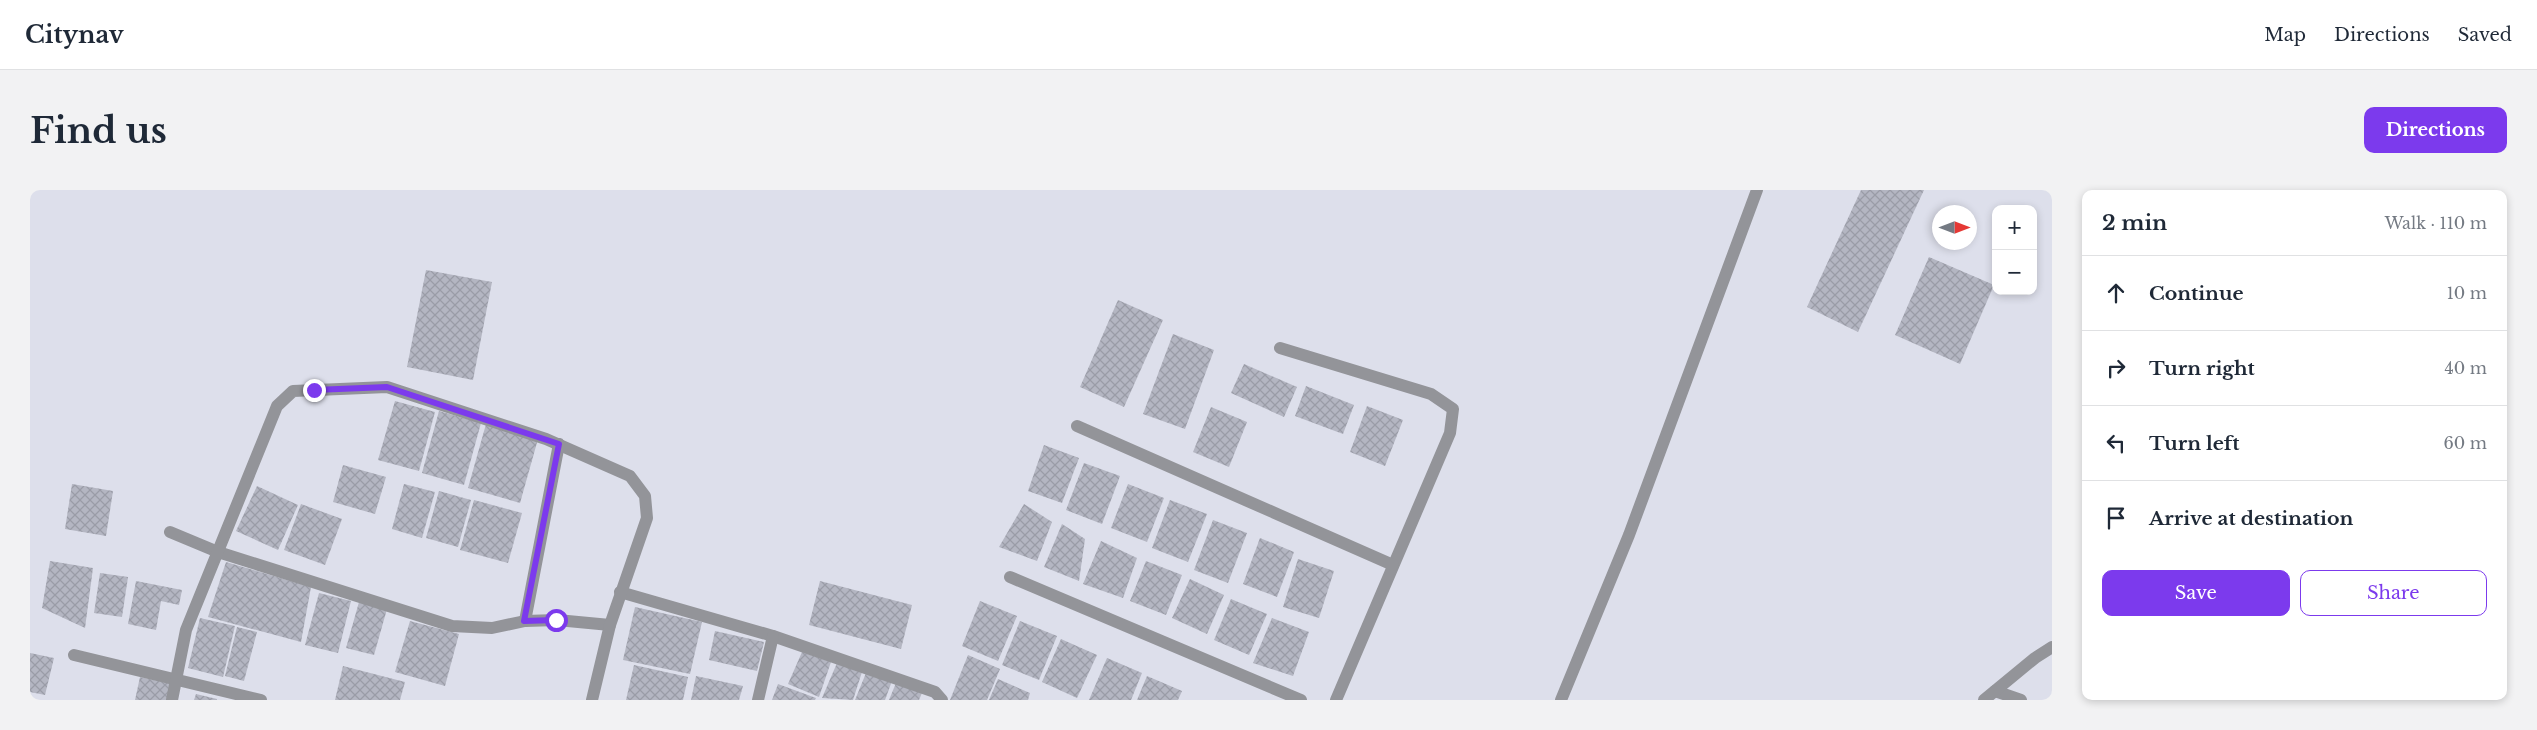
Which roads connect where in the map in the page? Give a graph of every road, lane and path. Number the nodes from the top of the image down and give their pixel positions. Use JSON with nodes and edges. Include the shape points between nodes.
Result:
{"nodes":[{"id":1,"x":1757,"y":190,"type":"edge"},
{"id":2,"x":1280,"y":348,"type":"dead end"},
{"id":3,"x":1077,"y":426,"type":"dead end"},
{"id":4,"x":559,"y":444,"type":"junction"},
{"id":5,"x":170,"y":532,"type":"dead end"},
{"id":6,"x":218,"y":552,"type":"junction"},
{"id":7,"x":1393,"y":565,"type":"junction"},
{"id":8,"x":1010,"y":577,"type":"dead end"},
{"id":9,"x":620,"y":592,"type":"junction"},
{"id":10,"x":524,"y":621,"type":"junction"},
{"id":11,"x":610,"y":625,"type":"junction"},
{"id":12,"x":773,"y":636,"type":"junction"},
{"id":13,"x":2052,"y":647,"type":"edge"},
{"id":14,"x":74,"y":655,"type":"dead end"},
{"id":15,"x":177,"y":679,"type":"junction"},
{"id":16,"x":1995,"y":691,"type":"junction"},
{"id":17,"x":172,"y":700,"type":"edge"},
{"id":18,"x":262,"y":700,"type":"edge"},
{"id":19,"x":592,"y":700,"type":"edge"},
{"id":20,"x":758,"y":700,"type":"edge"},
{"id":21,"x":942,"y":700,"type":"edge"},
{"id":22,"x":1301,"y":700,"type":"edge"},
{"id":23,"x":1336,"y":700,"type":"edge"},
{"id":24,"x":1561,"y":700,"type":"edge"},
{"id":25,"x":1984,"y":700,"type":"edge"},
{"id":26,"x":2021,"y":700,"type":"edge"}],
"edges":[{"from":1,"to":24,"type":"street","via":[[1630,535]]},
{"from":2,"to":7,"type":"street","via":[[1431,394],[1453,409],[1450,433]]},
{"from":3,"to":7,"type":"street"},
{"from":4,"to":6,"type":"street","via":[[387,387],[293,391],[277,406]]},
{"from":4,"to":9,"type":"street","via":[[630,476],[645,496],[647,518]]},
{"from":4,"to":10,"type":"street"},
{"from":5,"to":6,"type":"street"},
{"from":6,"to":10,"type":"street","via":[[452,626],[492,628]]},
{"from":6,"to":15,"type":"street","via":[[186,630]]},
{"from":7,"to":23,"type":"street"},
{"from":8,"to":22,"type":"street"},
{"from":9,"to":11,"type":"street"},
{"from":9,"to":12,"type":"street"},
{"from":10,"to":11,"type":"street"},
{"from":11,"to":19,"type":"street"},
{"from":12,"to":20,"type":"street"},
{"from":12,"to":21,"type":"street","via":[[935,692]]},
{"from":13,"to":16,"type":"street"},
{"from":14,"to":15,"type":"street"},
{"from":15,"to":17,"type":"street"},
{"from":15,"to":18,"type":"street"},
{"from":16,"to":25,"type":"street"},
{"from":16,"to":26,"type":"street"}]}
